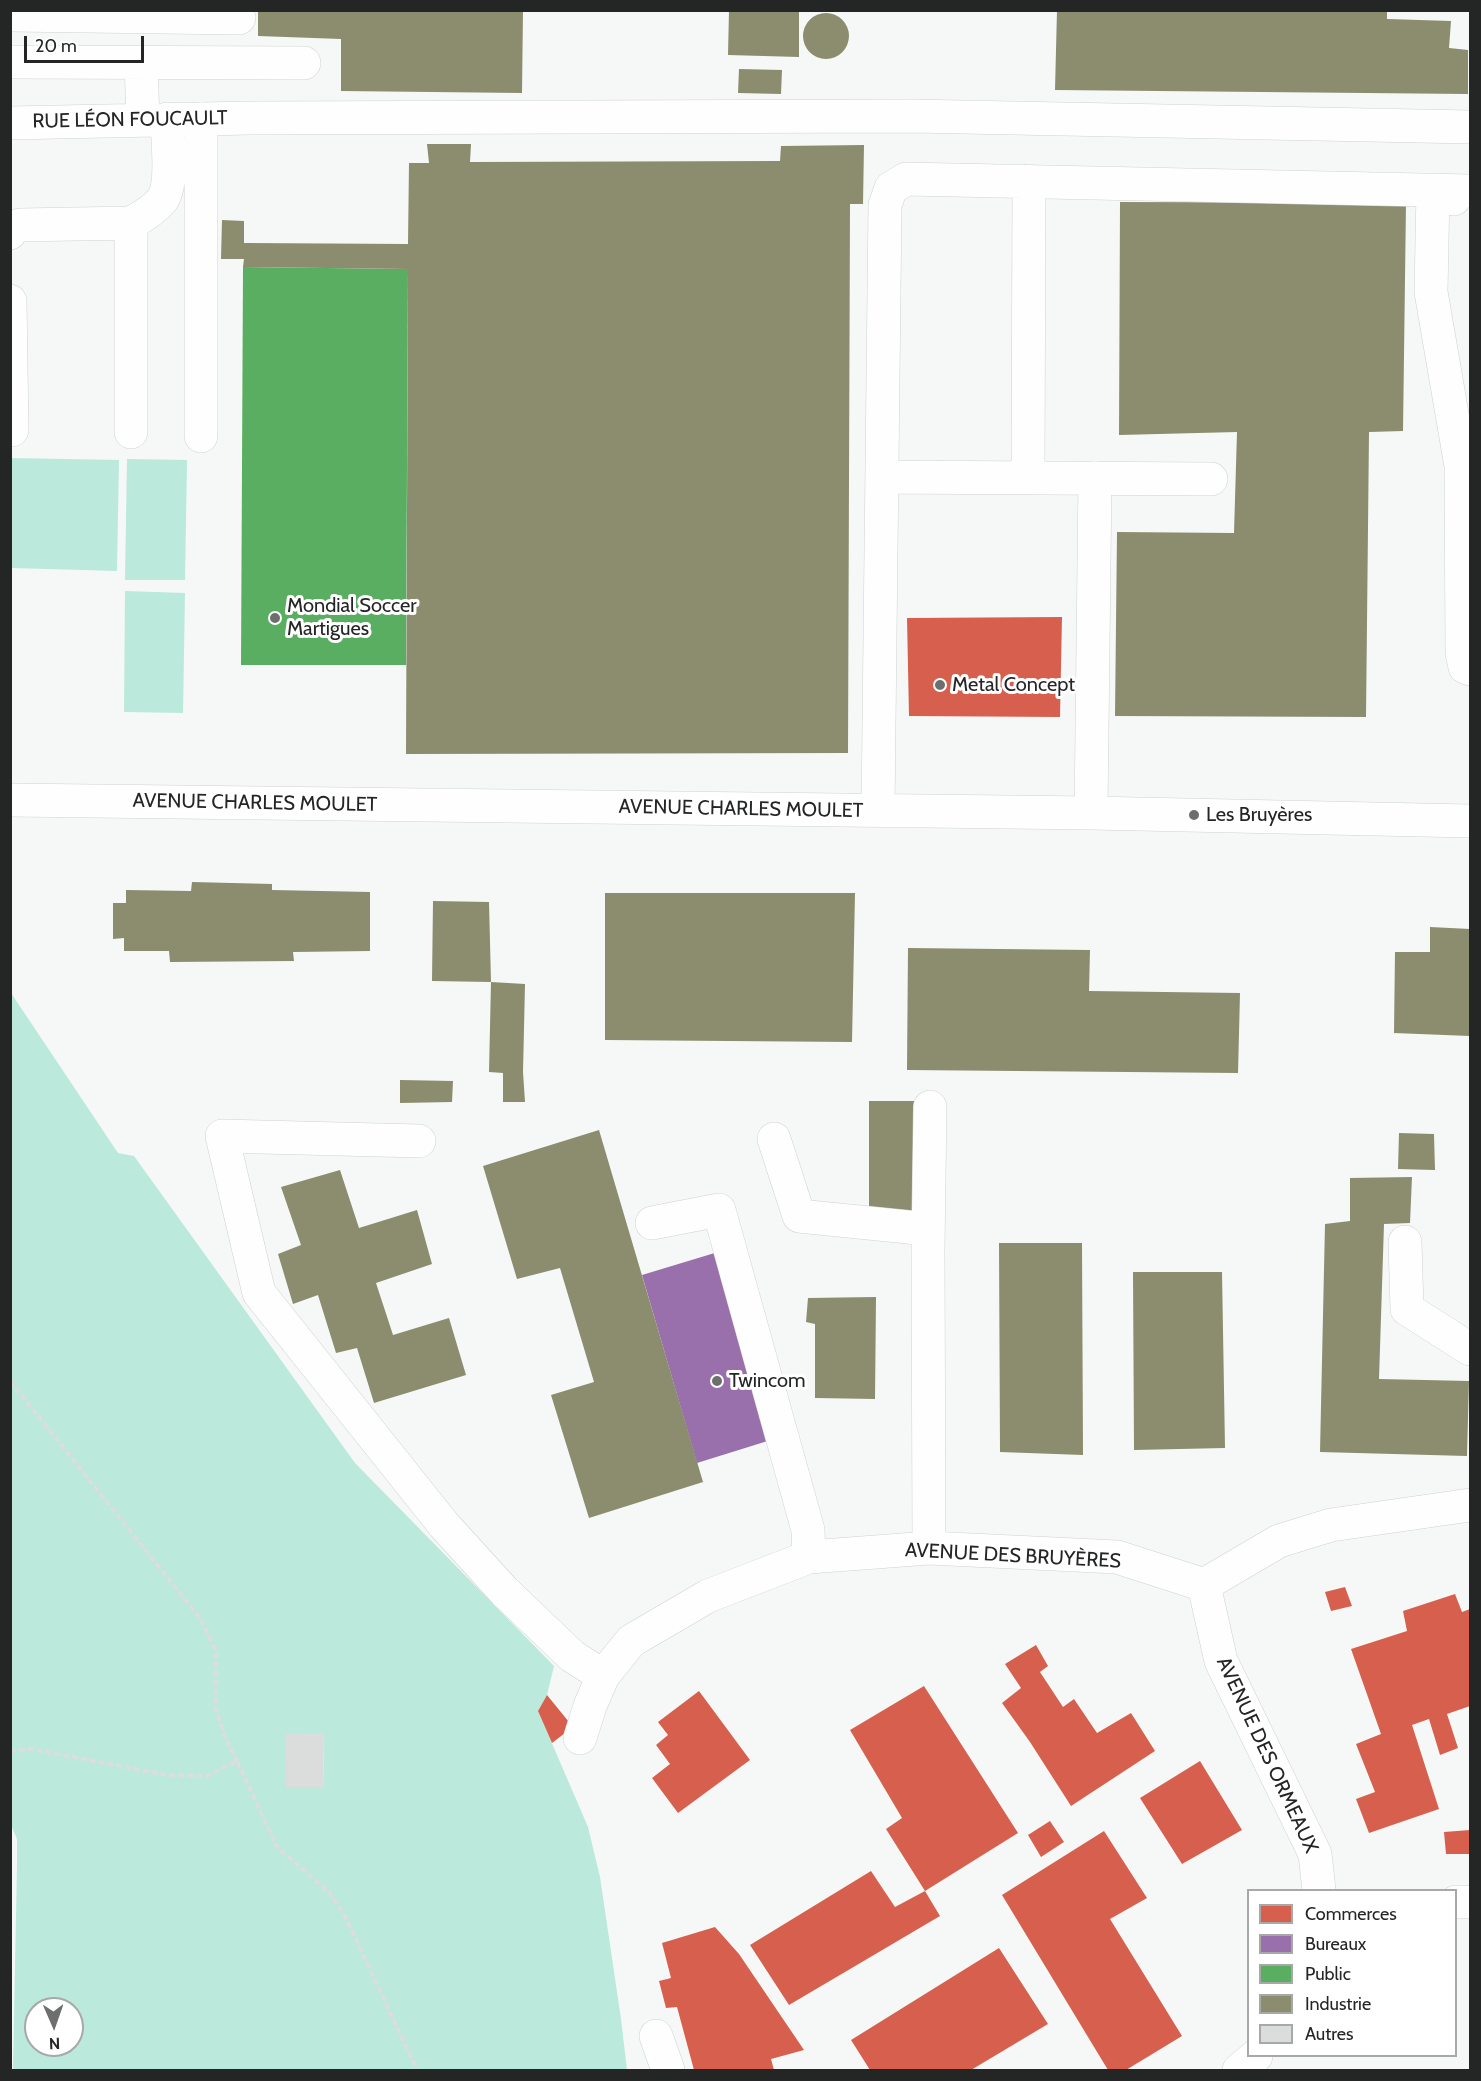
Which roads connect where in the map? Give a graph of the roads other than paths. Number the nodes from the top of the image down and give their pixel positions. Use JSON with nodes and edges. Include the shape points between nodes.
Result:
{"nodes":[{"id":1,"x":10,"y":15,"type":"edge"},
{"id":2,"x":239,"y":18,"type":"dead end"},
{"id":3,"x":10,"y":62,"type":"edge"},
{"id":4,"x":141,"y":62,"type":"junction"},
{"id":5,"x":304,"y":63,"type":"dead end"},
{"id":6,"x":201,"y":119,"type":"junction"},
{"id":7,"x":155,"y":120,"type":"junction"},
{"id":8,"x":10,"y":123,"type":"edge"},
{"id":9,"x":1470,"y":127,"type":"edge"},
{"id":10,"x":1029,"y":181,"type":"junction"},
{"id":11,"x":1433,"y":190,"type":"junction"},
{"id":12,"x":1470,"y":191,"type":"edge"},
{"id":13,"x":1470,"y":207,"type":"edge"},
{"id":14,"x":131,"y":223,"type":"junction"},
{"id":15,"x":10,"y":232,"type":"edge"},
{"id":16,"x":10,"y":301,"type":"edge"},
{"id":17,"x":12,"y":430,"type":"edge"},
{"id":18,"x":131,"y":432,"type":"dead end"},
{"id":19,"x":201,"y":436,"type":"dead end"},
{"id":20,"x":1466,"y":466,"type":"edge"},
{"id":21,"x":882,"y":477,"type":"junction"},
{"id":22,"x":1028,"y":478,"type":"junction"},
{"id":23,"x":1095,"y":478,"type":"junction"},
{"id":24,"x":1211,"y":478,"type":"dead end"},
{"id":25,"x":1470,"y":669,"type":"edge"},
{"id":26,"x":10,"y":800,"type":"edge"},
{"id":27,"x":878,"y":811,"type":"junction"},
{"id":28,"x":1091,"y":813,"type":"junction"},
{"id":29,"x":1470,"y":821,"type":"edge"},
{"id":30,"x":930,"y":1107,"type":"dead end"},
{"id":31,"x":774,"y":1139,"type":"dead end"},
{"id":32,"x":419,"y":1141,"type":"dead end"},
{"id":33,"x":651,"y":1223,"type":"dead end"},
{"id":34,"x":928,"y":1229,"type":"junction"},
{"id":35,"x":1405,"y":1242,"type":"dead end"},
{"id":36,"x":1470,"y":1349,"type":"edge"},
{"id":37,"x":1470,"y":1505,"type":"edge"},
{"id":38,"x":929,"y":1548,"type":"junction"},
{"id":39,"x":809,"y":1557,"type":"junction"},
{"id":40,"x":1203,"y":1584,"type":"junction"},
{"id":41,"x":603,"y":1676,"type":"junction"},
{"id":42,"x":580,"y":1738,"type":"dead end"},
{"id":43,"x":1318,"y":1889,"type":"edge"},
{"id":44,"x":656,"y":2036,"type":"dead end"},
{"id":45,"x":1254,"y":2057,"type":"edge"},
{"id":46,"x":669,"y":2070,"type":"edge"},
{"id":47,"x":1239,"y":2070,"type":"edge"}],
"edges":[{"from":1,"to":2,"type":"street"},
{"from":3,"to":4,"type":"street"},
{"from":4,"to":5,"type":"street"},
{"from":4,"to":7,"type":"street"},
{"from":6,"to":7,"type":"street","name":"RUE LÉON FOUCAULT"},
{"from":6,"to":9,"type":"street","name":"RUE LÉON FOUCAULT","via":[[912,116]]},
{"from":6,"to":19,"type":"street"},
{"from":7,"to":8,"type":"street","name":"RUE LÉON FOUCAULT"},
{"from":7,"to":14,"type":"street","via":[[168,184],[163,199]]},
{"from":10,"to":11,"type":"street"},
{"from":10,"to":21,"type":"street","via":[[906,179],[891,188],[885,205]]},
{"from":10,"to":22,"type":"street"},
{"from":11,"to":12,"type":"street"},
{"from":11,"to":13,"type":"street"},
{"from":11,"to":20,"type":"street","via":[[1431,292]]},
{"from":14,"to":15,"type":"street","via":[[20,225]]},
{"from":14,"to":18,"type":"street"},
{"from":16,"to":17,"type":"street"},
{"from":20,"to":25,"type":"street","via":[[1462,653],[1465,667]]},
{"from":21,"to":22,"type":"street"},
{"from":21,"to":27,"type":"street"},
{"from":22,"to":23,"type":"street"},
{"from":23,"to":24,"type":"street"},
{"from":23,"to":28,"type":"street"},
{"from":26,"to":27,"type":"street","name":"AVENUE CHARLES MOULET"},
{"from":27,"to":28,"type":"street","name":"AVENUE CHARLES MOULET"},
{"from":28,"to":29,"type":"street","name":"AVENUE CHARLES MOULET"},
{"from":30,"to":34,"type":"street"},
{"from":31,"to":34,"type":"street","via":[[799,1216]]},
{"from":32,"to":41,"type":"street","via":[[222,1136],[259,1293],[444,1525],[505,1592],[572,1656]]},
{"from":33,"to":39,"type":"street","via":[[719,1210],[808,1530]]},
{"from":34,"to":38,"type":"street"},
{"from":35,"to":36,"type":"street","via":[[1407,1309]]},
{"from":37,"to":40,"type":"street","via":[[1331,1525],[1279,1541]]},
{"from":38,"to":39,"type":"street","name":"AVENUE DES BRUYÈRES"},
{"from":38,"to":40,"type":"street","name":"AVENUE DES BRUYÈRES","via":[[1117,1557]]},
{"from":39,"to":41,"type":"street","name":"AVENUE DES BRUYÈRES","via":[[708,1596],[631,1641]]},
{"from":40,"to":43,"type":"street","name":"AVENUE DES ORMEAUX","via":[[1221,1661],[1315,1854]]},
{"from":41,"to":42,"type":"street","name":"AVENUE DES BRUYÈRES"},
{"from":44,"to":46,"type":"street"},
{"from":45,"to":47,"type":"street"}]}
